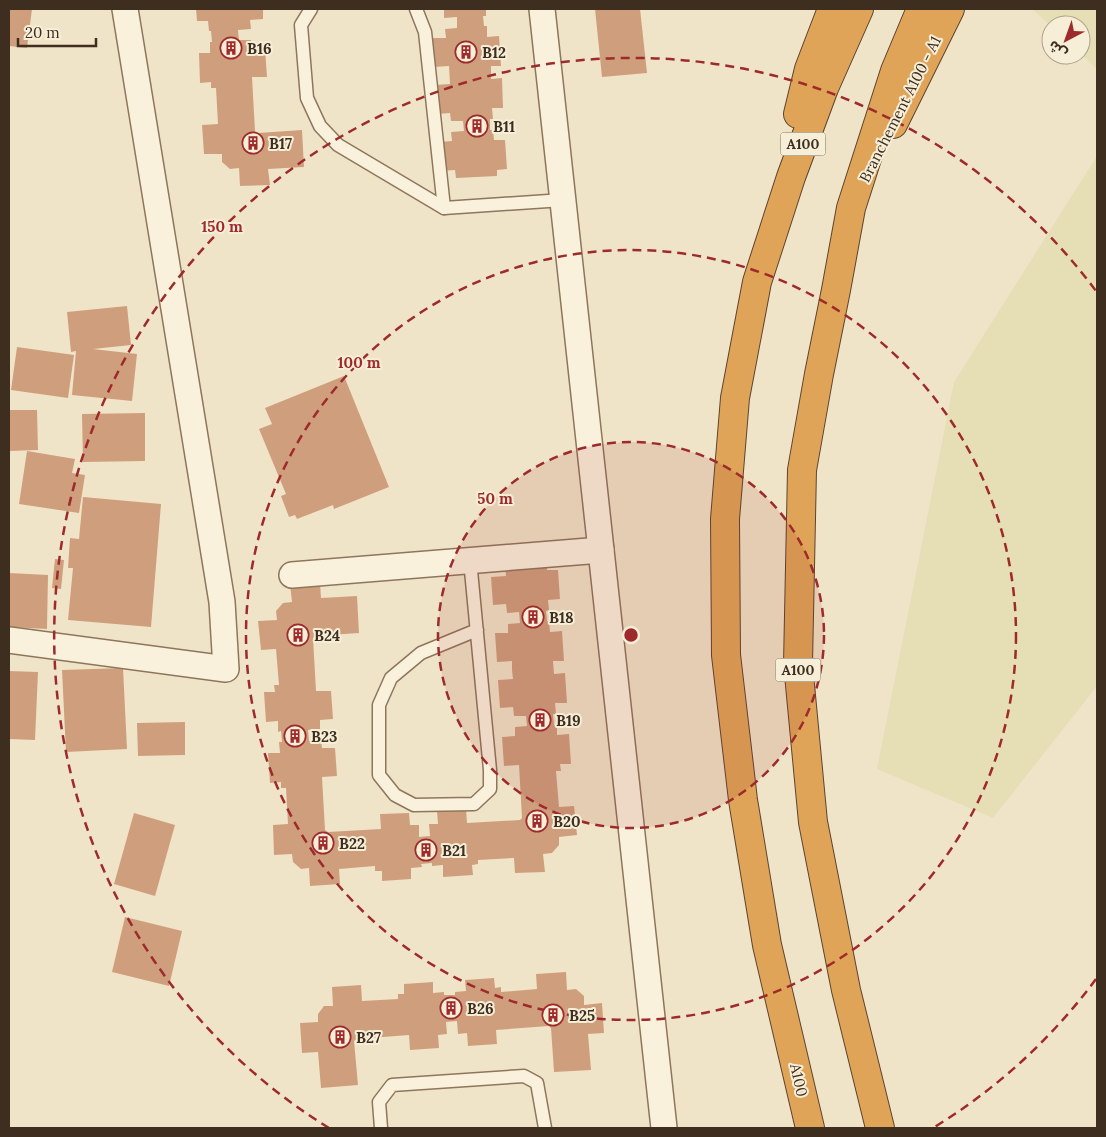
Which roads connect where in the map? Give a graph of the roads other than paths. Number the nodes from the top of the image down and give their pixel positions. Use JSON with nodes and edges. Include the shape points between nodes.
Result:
{"nodes":[{"id":1,"x":126,"y":9,"type":"edge"},
{"id":2,"x":311,"y":9,"type":"edge"},
{"id":3,"x":416,"y":9,"type":"edge"},
{"id":4,"x":542,"y":9,"type":"edge"},
{"id":5,"x":832,"y":9,"type":"edge"},
{"id":6,"x":859,"y":9,"type":"edge"},
{"id":7,"x":921,"y":9,"type":"edge"},
{"id":8,"x":950,"y":9,"type":"edge"},
{"id":9,"x":563,"y":200,"type":"junction"},
{"id":10,"x":444,"y":208,"type":"junction"},
{"id":11,"x":851,"y":208,"type":"junction"},
{"id":12,"x":757,"y":282,"type":"junction"},
{"id":13,"x":601,"y":550,"type":"junction"},
{"id":14,"x":470,"y":560,"type":"junction"},
{"id":15,"x":292,"y":575,"type":"dead end"},
{"id":16,"x":477,"y":630,"type":"junction"},
{"id":17,"x":9,"y":640,"type":"edge"},
{"id":18,"x":381,"y":1128,"type":"edge"},
{"id":19,"x":546,"y":1128,"type":"edge"},
{"id":20,"x":664,"y":1128,"type":"edge"},
{"id":21,"x":810,"y":1128,"type":"edge"},
{"id":22,"x":880,"y":1128,"type":"edge"}],
"edges":[{"from":1,"to":17,"type":"street","via":[[222,602],[226,669]]},
{"from":2,"to":10,"type":"lane","via":[[301,25],[308,98],[320,126],[338,145]]},
{"from":3,"to":10,"type":"lane","via":[[425,32]]},
{"from":4,"to":9,"type":"street"},
{"from":5,"to":12,"type":"highway","via":[[809,69]]},
{"from":6,"to":12,"type":"highway","name":"A100","number":"A100","via":[[790,177]]},
{"from":7,"to":11,"type":"highway","name":"A100","number":"A100","via":[[895,71]]},
{"from":8,"to":11,"type":"highway","name":"Branchement A100 - A1"},
{"from":9,"to":10,"type":"lane"},
{"from":9,"to":13,"type":"street"},
{"from":11,"to":22,"type":"highway","name":"A100","number":"A100","via":[[802,470],[798,664],[813,822],[846,990]]},
{"from":12,"to":21,"type":"highway","name":"A100","number":"A100","via":[[735,398],[725,519],[726,655],[743,800],[768,945]]},
{"from":13,"to":14,"type":"street"},
{"from":13,"to":20,"type":"street"},
{"from":14,"to":15,"type":"street"},
{"from":14,"to":16,"type":"lane"},
{"from":16,"to":16,"type":"lane","via":[[421,653],[390,678],[379,705],[379,775],[395,795],[414,805],[474,804],[490,788]]},
{"from":18,"to":19,"type":"lane","via":[[379,1102],[392,1085],[524,1076],[537,1084]]}]}
